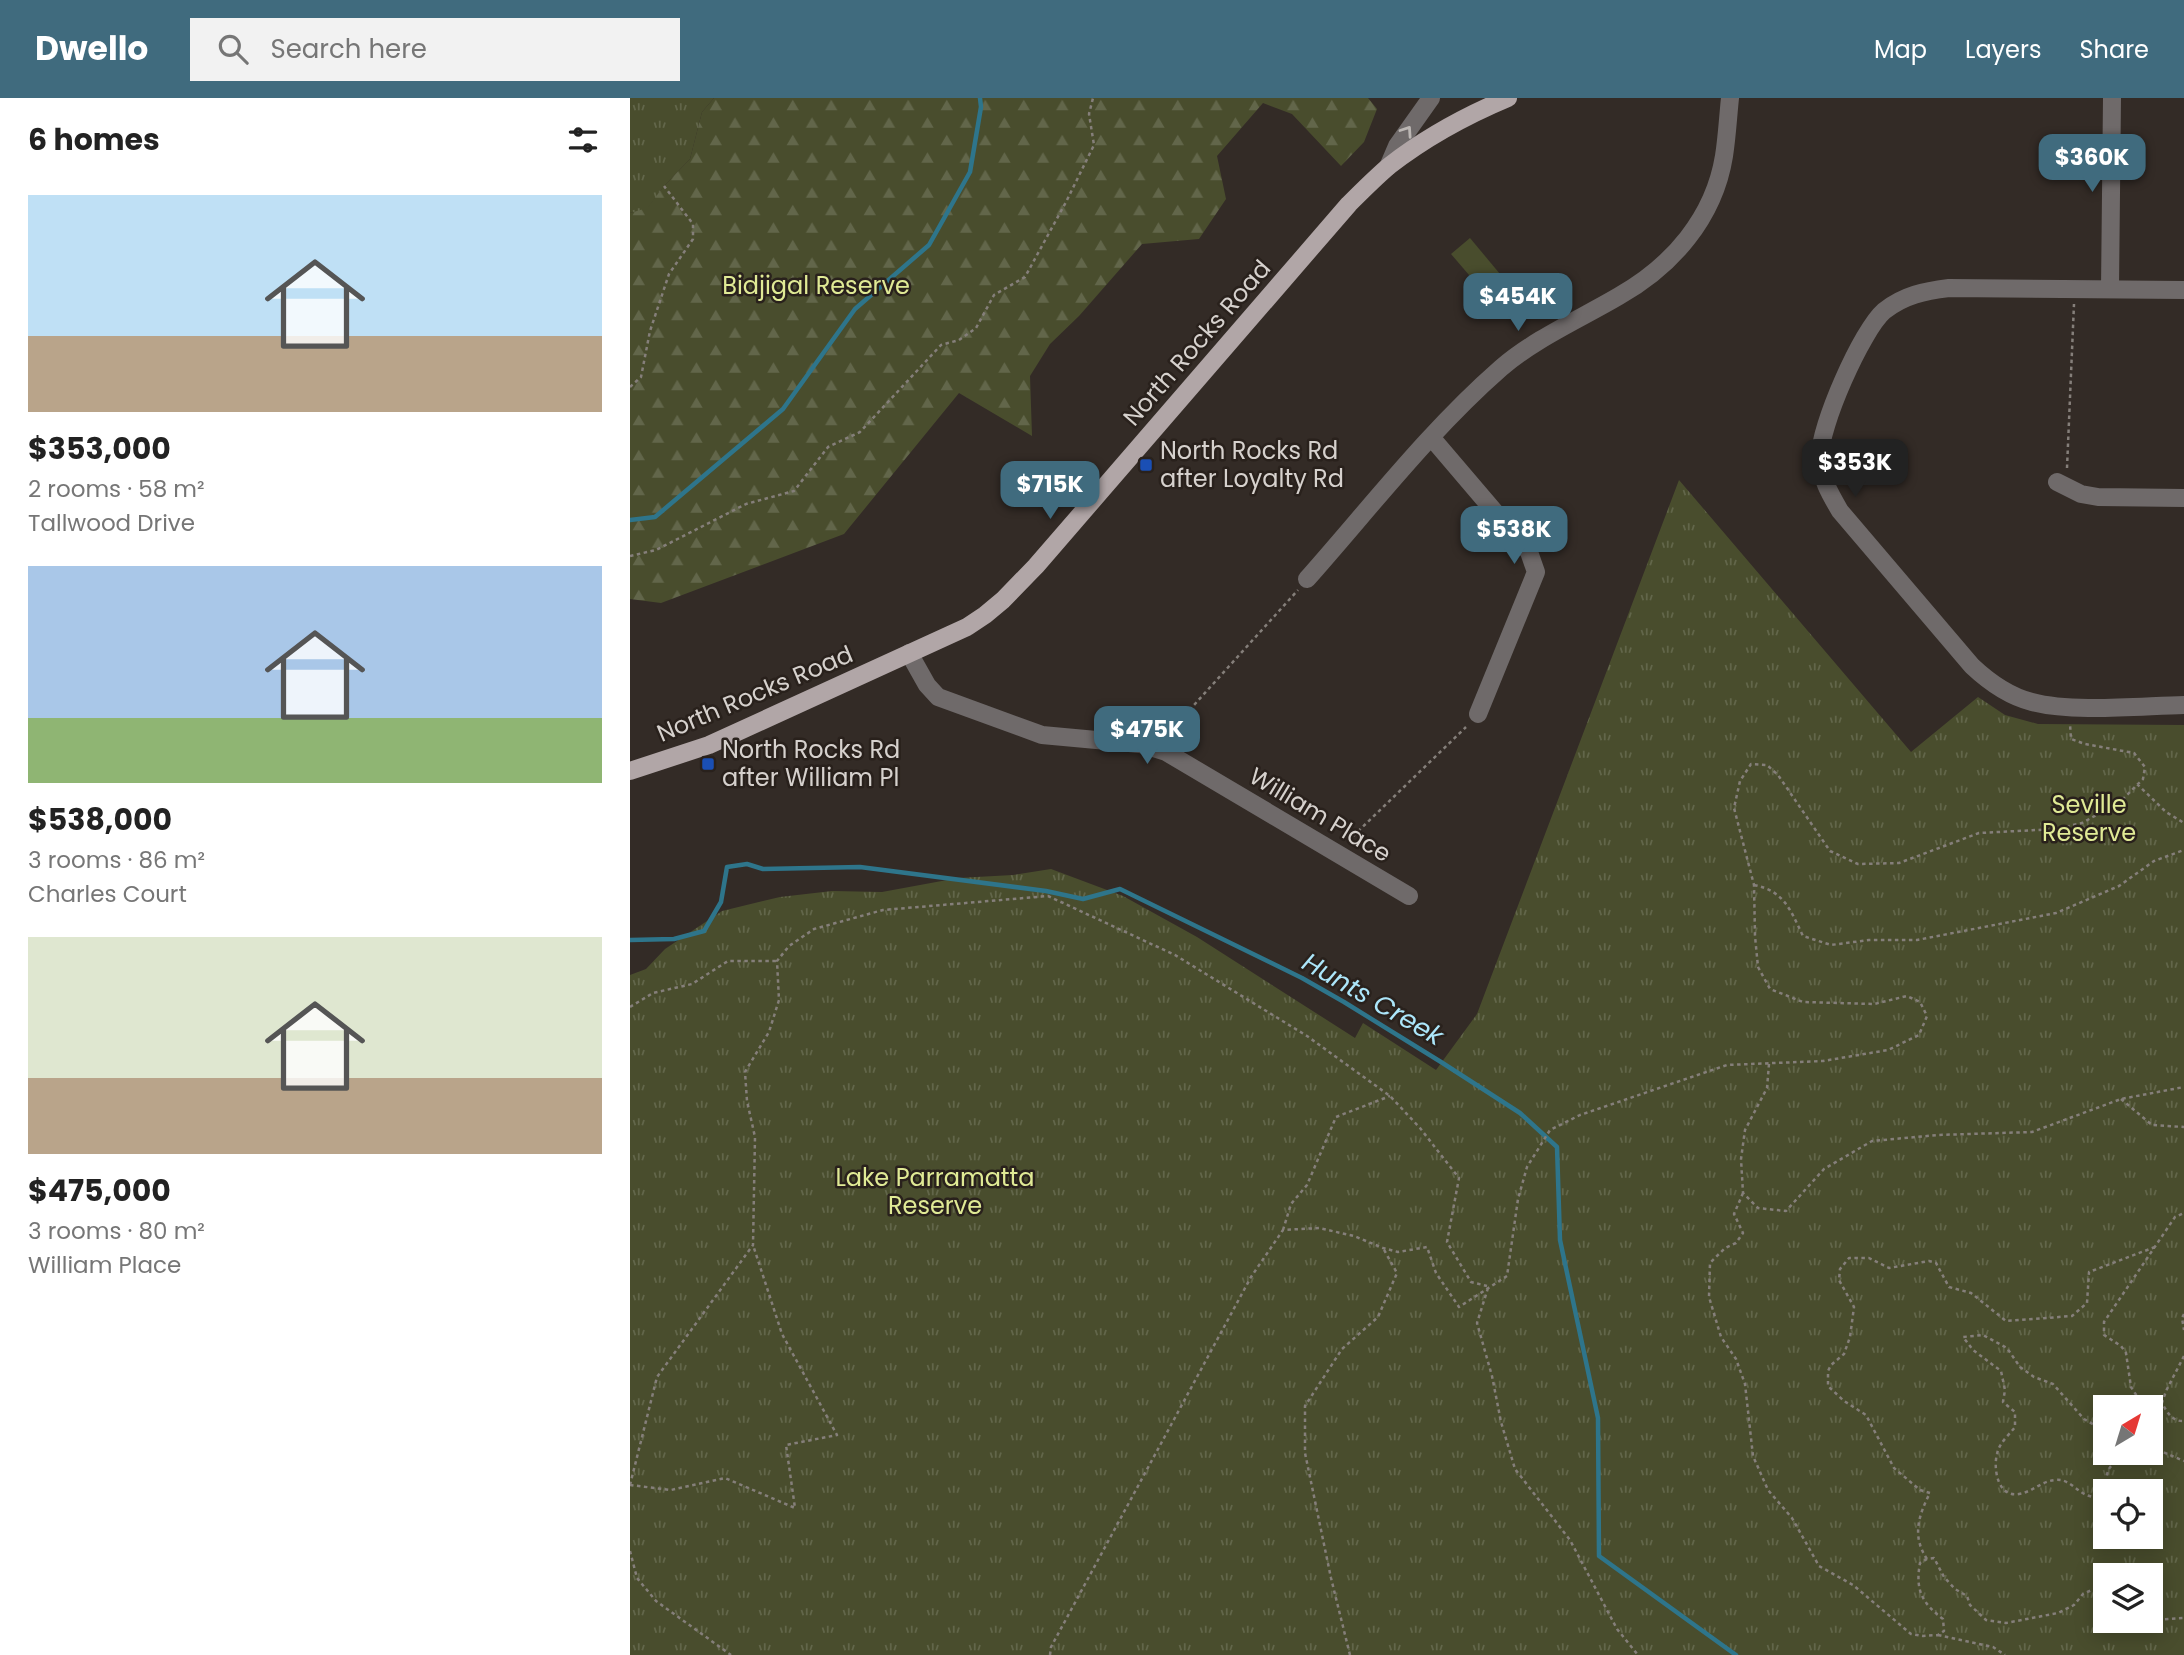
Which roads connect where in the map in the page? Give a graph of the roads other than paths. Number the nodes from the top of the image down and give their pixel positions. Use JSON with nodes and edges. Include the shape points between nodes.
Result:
{"nodes":[{"id":1,"x":1431,"y":98,"type":"edge"},
{"id":2,"x":1508,"y":98,"type":"edge"},
{"id":3,"x":1730,"y":98,"type":"edge"},
{"id":4,"x":2112,"y":98,"type":"edge"},
{"id":5,"x":1388,"y":167,"type":"junction"},
{"id":6,"x":2110,"y":289,"type":"junction"},
{"id":7,"x":2184,"y":290,"type":"edge"},
{"id":8,"x":1431,"y":437,"type":"junction"},
{"id":9,"x":2057,"y":482,"type":"road end"},
{"id":10,"x":2184,"y":498,"type":"edge"},
{"id":11,"x":1307,"y":579,"type":"road end"},
{"id":12,"x":909,"y":653,"type":"junction"},
{"id":13,"x":2184,"y":705,"type":"edge"},
{"id":14,"x":1478,"y":714,"type":"road end"},
{"id":15,"x":630,"y":771,"type":"edge"},
{"id":16,"x":1409,"y":896,"type":"dead end"}],
"edges":[{"from":5,"to":1,"type":"street","one_way":true},
{"from":2,"to":5,"type":"main road","name":"North Rocks Road","via":[[1454,123]]},
{"from":3,"to":8,"type":"street","via":[[1724,158],[1714,193],[1680,248],[1622,295],[1560,328],[1503,367]]},
{"from":4,"to":6,"type":"street"},
{"from":5,"to":12,"type":"main road","name":"North Rocks Road","via":[[1349,204],[1019,586],[967,626]]},
{"from":6,"to":7,"type":"street"},
{"from":6,"to":13,"type":"street","via":[[1949,288],[1903,298],[1884,312],[1864,339],[1829,414],[1820,467],[1840,511],[1972,666],[1993,684],[2033,703],[2074,708]]},
{"from":8,"to":11,"type":"street"},
{"from":8,"to":14,"type":"street","via":[[1529,552],[1536,572]]},
{"from":9,"to":10,"type":"street","via":[[2098,498]]},
{"from":12,"to":15,"type":"main road","name":"North Rocks Road","via":[[709,745]]},
{"from":12,"to":16,"type":"street","name":"William Place","via":[[938,697],[1042,735],[1140,744],[1166,752]]}]}
